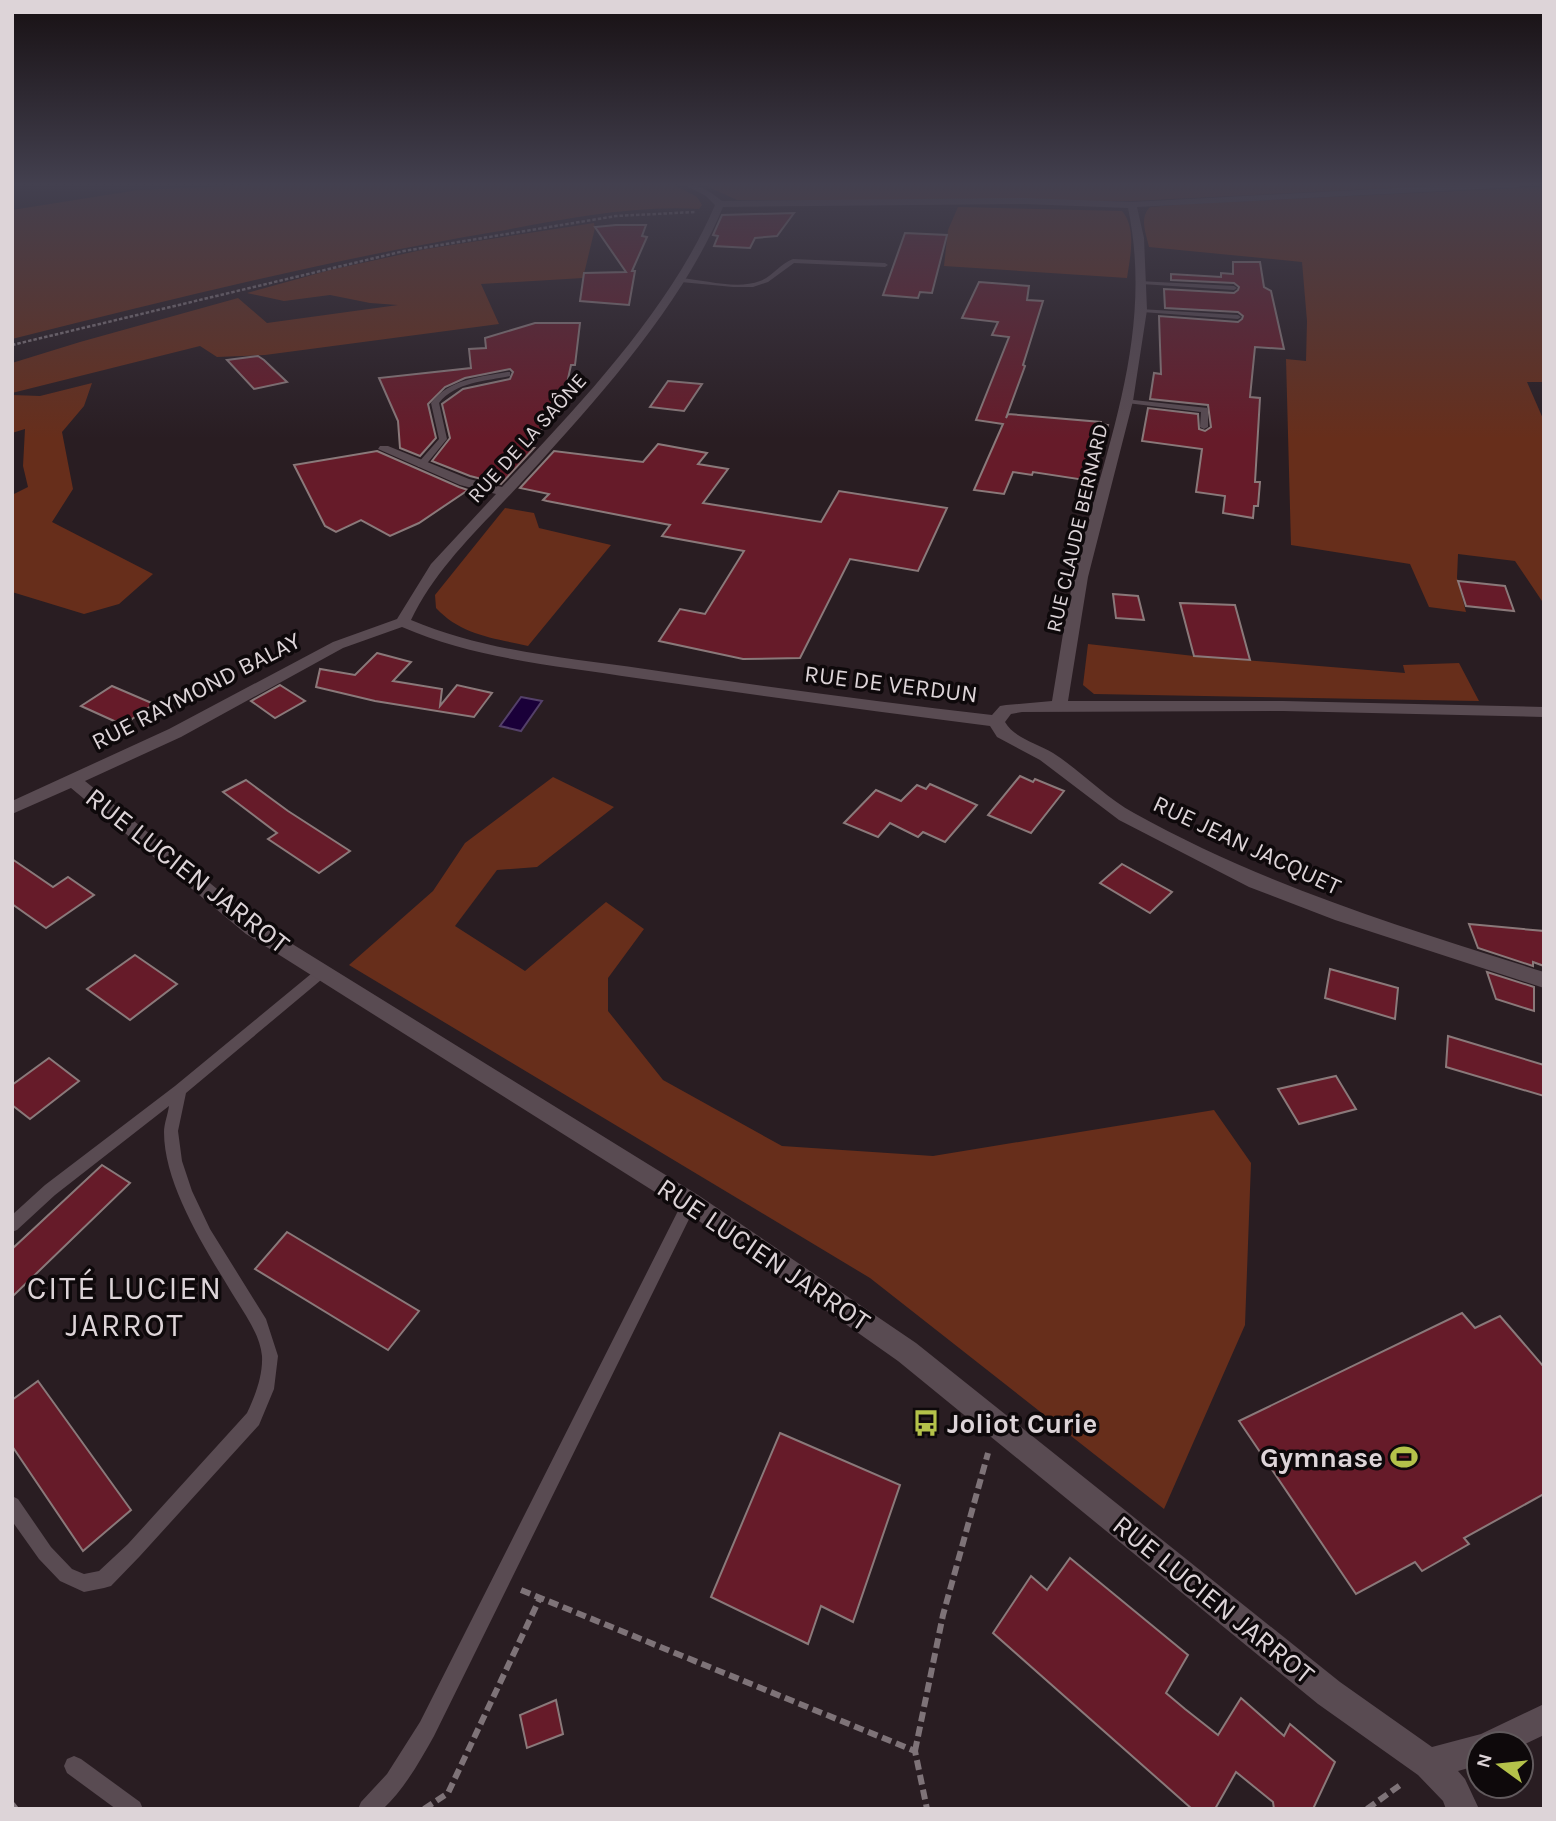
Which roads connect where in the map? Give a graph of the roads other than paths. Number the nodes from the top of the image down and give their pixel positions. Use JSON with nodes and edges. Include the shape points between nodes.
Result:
{"nodes":[{"id":1,"x":688,"y":269,"type":"edge"},
{"id":2,"x":778,"y":269,"type":"edge"},
{"id":3,"x":1140,"y":269,"type":"edge"},
{"id":4,"x":681,"y":280,"type":"junction"},
{"id":5,"x":1141,"y":282,"type":"junction"},
{"id":6,"x":1234,"y":288,"type":"dead end"},
{"id":7,"x":1142,"y":310,"type":"junction"},
{"id":8,"x":1238,"y":317,"type":"dead end"},
{"id":9,"x":508,"y":374,"type":"dead end"},
{"id":10,"x":1127,"y":401,"type":"junction"},
{"id":11,"x":1204,"y":427,"type":"dead end"},
{"id":12,"x":384,"y":449,"type":"dead end"},
{"id":13,"x":421,"y":465,"type":"junction"},
{"id":14,"x":506,"y":492,"type":"junction"},
{"id":15,"x":403,"y":622,"type":"junction"},
{"id":16,"x":1059,"y":706,"type":"junction"},
{"id":17,"x":1544,"y":712,"type":"edge"},
{"id":18,"x":996,"y":721,"type":"junction"},
{"id":19,"x":73,"y":780,"type":"junction"},
{"id":20,"x":12,"y":808,"type":"edge"},
{"id":21,"x":321,"y":972,"type":"junction"},
{"id":22,"x":1544,"y":980,"type":"edge"},
{"id":23,"x":180,"y":1090,"type":"junction"},
{"id":24,"x":690,"y":1202,"type":"junction"},
{"id":25,"x":12,"y":1225,"type":"edge"},
{"id":26,"x":12,"y":1505,"type":"edge"},
{"id":27,"x":1544,"y":1719,"type":"edge"},
{"id":28,"x":1521,"y":1730,"type":"edge"},
{"id":29,"x":1465,"y":1753,"type":"edge"},
{"id":30,"x":1429,"y":1764,"type":"junction"},
{"id":31,"x":74,"y":1766,"type":"dead end"},
{"id":32,"x":133,"y":1809,"type":"edge"},
{"id":33,"x":368,"y":1809,"type":"edge"},
{"id":34,"x":1463,"y":1809,"type":"edge"}],
"edges":[{"from":1,"to":4,"type":"street","name":"RUE DE LA SAÔNE"},
{"from":2,"to":4,"type":"lane","via":[[773,278],[756,285]]},
{"from":3,"to":5,"type":"street","name":"RUE CLAUDE BERNARD"},
{"from":4,"to":14,"type":"street","name":"RUE DE LA SAÔNE","via":[[571,421]]},
{"from":5,"to":6,"type":"lane"},
{"from":5,"to":7,"type":"street","name":"RUE CLAUDE BERNARD"},
{"from":7,"to":8,"type":"lane"},
{"from":7,"to":10,"type":"street","name":"RUE CLAUDE BERNARD"},
{"from":9,"to":13,"type":"lane","via":[[452,388],[439,396],[435,403],[443,439]]},
{"from":10,"to":11,"type":"lane","name":"RUE CLAUDE BERNARD","via":[[1205,410]]},
{"from":10,"to":16,"type":"street","name":"RUE CLAUDE BERNARD","via":[[1082,577]]},
{"from":12,"to":13,"type":"street"},
{"from":13,"to":14,"type":"street"},
{"from":14,"to":15,"type":"street","name":"RUE DE LA SAÔNE","via":[[425,578]]},
{"from":15,"to":18,"type":"street","name":"RUE DE VERDUN","via":[[475,646],[623,672]]},
{"from":15,"to":19,"type":"street","name":"RUE RAYMOND BALAY","via":[[338,645],[175,733]]},
{"from":16,"to":17,"type":"street","name":"RUE DE VERDUN","via":[[1338,704]]},
{"from":16,"to":18,"type":"street","name":"RUE DE VERDUN","via":[[1006,710]]},
{"from":18,"to":22,"type":"street","name":"RUE JEAN JACQUET","via":[[1003,733],[1046,756],[1125,816],[1256,882],[1342,915]]},
{"from":19,"to":20,"type":"street","name":"RUE RAYMOND BALAY"},
{"from":19,"to":21,"type":"street","name":"RUE LUCIEN JARROT","via":[[253,929]]},
{"from":21,"to":23,"type":"lane"},
{"from":21,"to":24,"type":"street","name":"RUE LUCIEN JARROT"},
{"from":23,"to":25,"type":"lane"},
{"from":23,"to":26,"type":"lane","via":[[171,1131],[185,1191],[205,1234],[260,1324],[270,1356],[265,1389],[253,1419],[104,1579],[84,1583],[66,1575]]},
{"from":24,"to":30,"type":"street","name":"RUE LUCIEN JARROT","via":[[900,1346],[1329,1693]]},
{"from":24,"to":33,"type":"lane","via":[[414,1749],[380,1800]]},
{"from":27,"to":28,"type":"street"},
{"from":29,"to":30,"type":"street"},
{"from":30,"to":34,"type":"street","name":"RUE LUCIEN JARROT","via":[[1454,1790]]},
{"from":31,"to":32,"type":"lane"}]}
